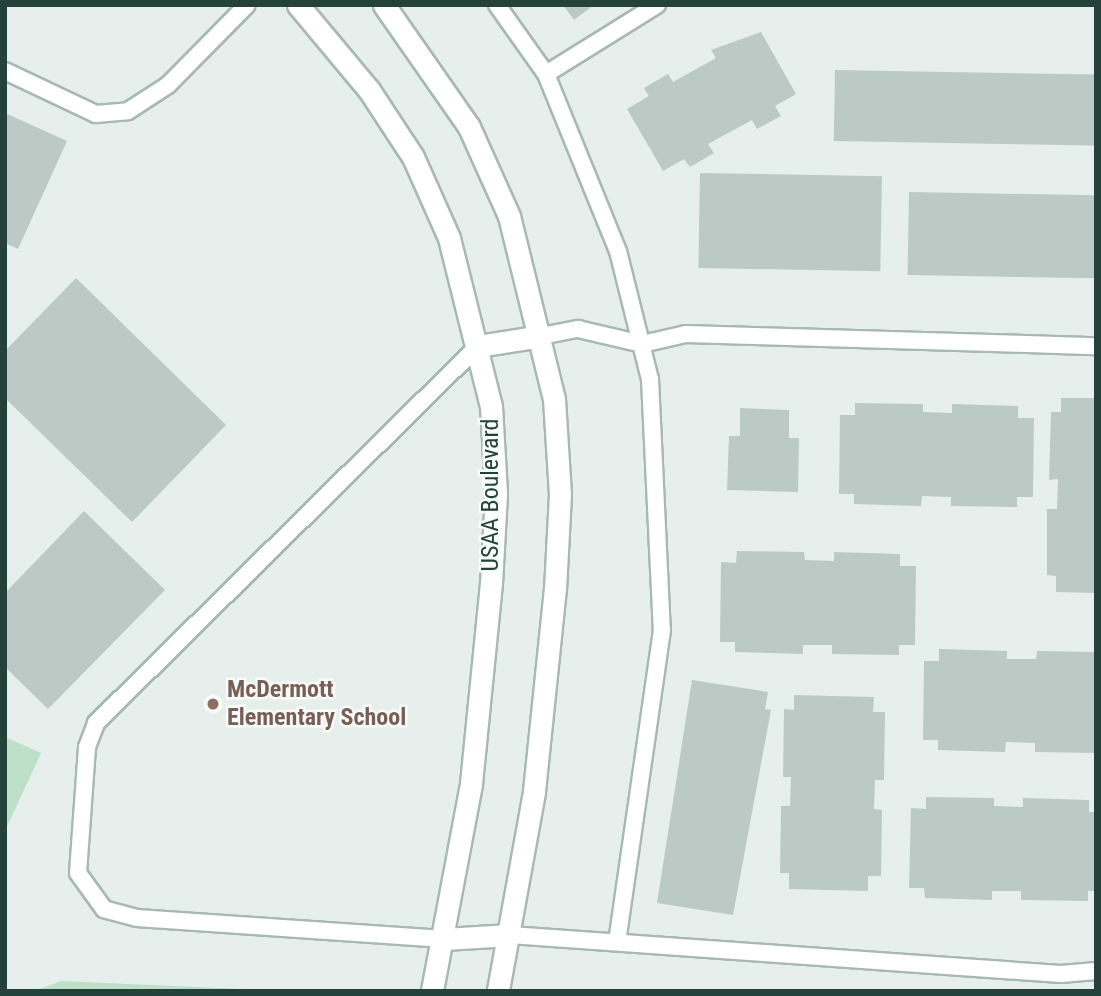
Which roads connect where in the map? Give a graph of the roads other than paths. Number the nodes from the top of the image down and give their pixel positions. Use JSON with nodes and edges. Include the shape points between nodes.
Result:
{"nodes":[{"id":1,"x":247,"y":5,"type":"edge"},
{"id":2,"x":298,"y":5,"type":"edge"},
{"id":3,"x":384,"y":5,"type":"edge"},
{"id":4,"x":497,"y":5,"type":"edge"},
{"id":5,"x":657,"y":5,"type":"edge"},
{"id":6,"x":5,"y":71,"type":"edge"},
{"id":7,"x":546,"y":74,"type":"junction"},
{"id":8,"x":541,"y":337,"type":"junction"},
{"id":9,"x":642,"y":344,"type":"junction"},
{"id":10,"x":478,"y":346,"type":"junction"},
{"id":11,"x":1096,"y":346,"type":"edge"},
{"id":12,"x":510,"y":934,"type":"junction"},
{"id":13,"x":444,"y":939,"type":"junction"},
{"id":14,"x":617,"y":943,"type":"junction"},
{"id":15,"x":1096,"y":971,"type":"edge"},
{"id":16,"x":432,"y":991,"type":"edge"},
{"id":17,"x":498,"y":991,"type":"edge"}],
"edges":[{"from":1,"to":6,"type":"lane","via":[[168,85],[128,111],[96,114]]},
{"from":2,"to":10,"type":"street","name":"USAA Boulevard","via":[[369,90],[413,157],[449,238]]},
{"from":3,"to":8,"type":"street","via":[[469,127],[509,216]]},
{"from":4,"to":7,"type":"lane"},
{"from":5,"to":7,"type":"lane"},
{"from":7,"to":9,"type":"lane","via":[[618,251]]},
{"from":8,"to":9,"type":"lane","via":[[578,328]]},
{"from":8,"to":10,"type":"street"},
{"from":8,"to":12,"type":"street","via":[[560,494],[534,792]]},
{"from":9,"to":11,"type":"lane","via":[[686,334]]},
{"from":9,"to":14,"type":"lane","via":[[650,379],[662,630]]},
{"from":10,"to":13,"type":"street","name":"USAA Boulevard","via":[[496,494],[491,583],[471,784]]},
{"from":10,"to":13,"type":"lane","via":[[96,723],[87,747],[78,873],[104,909],[136,918]]},
{"from":12,"to":13,"type":"street"},
{"from":12,"to":14,"type":"lane"},
{"from":12,"to":17,"type":"street"},
{"from":13,"to":16,"type":"street","name":"USAA Boulevard"},
{"from":14,"to":15,"type":"lane","via":[[1061,974]]}]}
